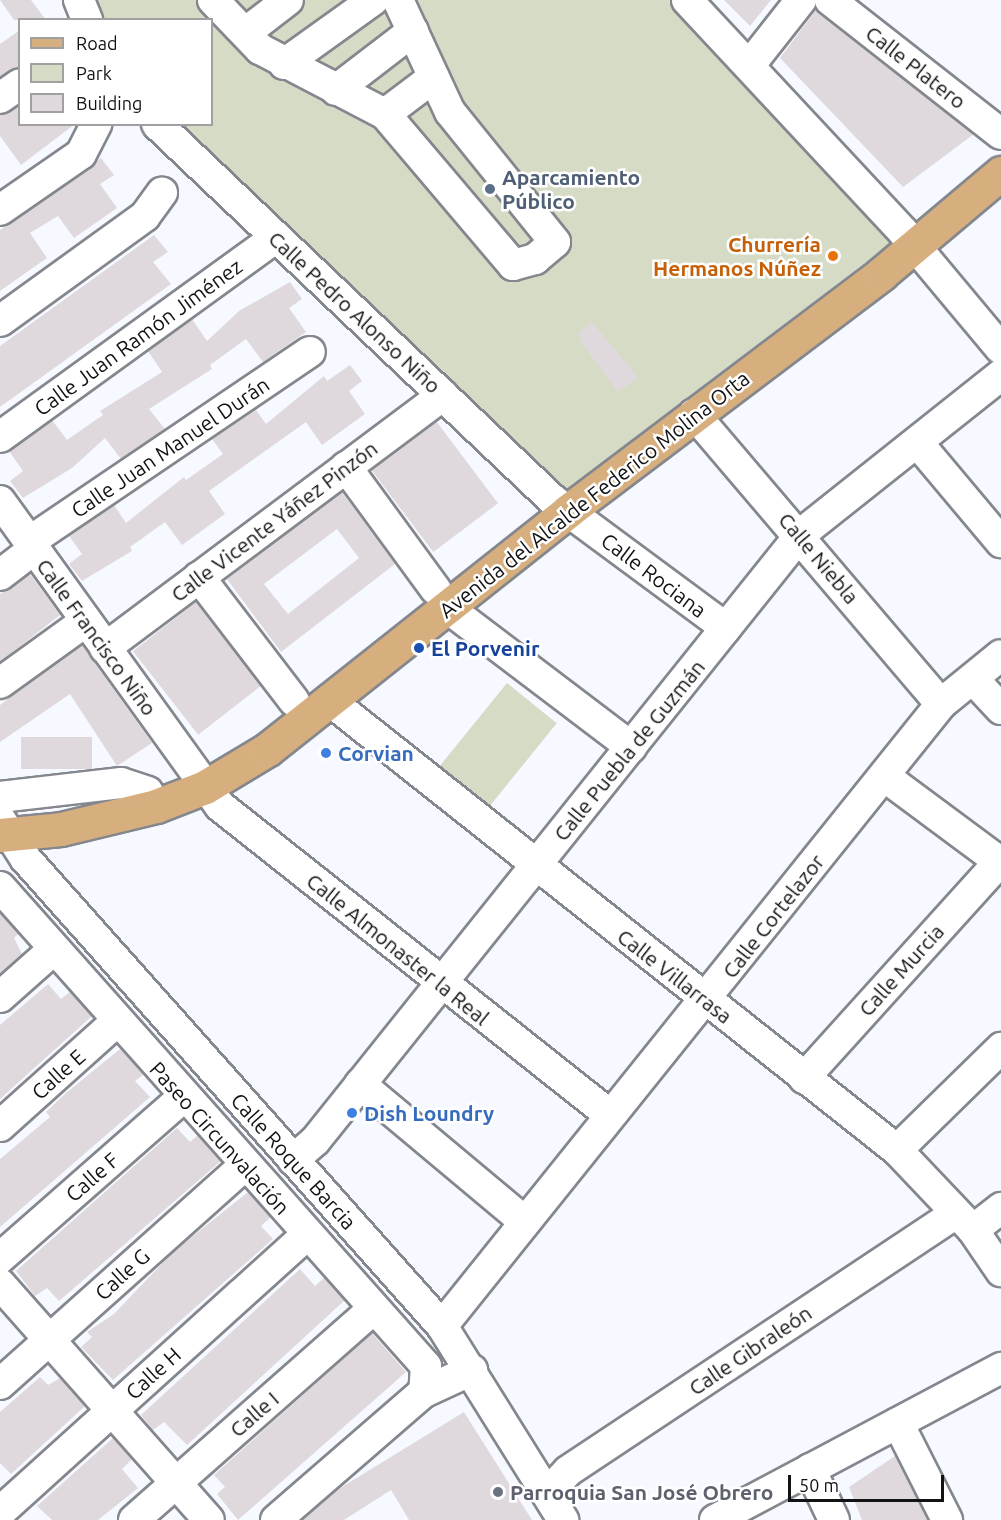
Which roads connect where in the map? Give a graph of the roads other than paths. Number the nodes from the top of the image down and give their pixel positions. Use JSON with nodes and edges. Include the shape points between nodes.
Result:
{"nodes":[{"id":1,"x":79,"y":0,"type":"edge"},
{"id":2,"x":213,"y":0,"type":"edge"},
{"id":3,"x":288,"y":0,"type":"edge"},
{"id":4,"x":372,"y":0,"type":"edge"},
{"id":5,"x":398,"y":0,"type":"edge"},
{"id":6,"x":687,"y":0,"type":"edge"},
{"id":7,"x":801,"y":0,"type":"edge"},
{"id":8,"x":830,"y":0,"type":"edge"},
{"id":9,"x":86,"y":18,"type":"edge"},
{"id":10,"x":412,"y":31,"type":"junction"},
{"id":11,"x":244,"y":33,"type":"junction"},
{"id":12,"x":284,"y":63,"type":"junction"},
{"id":13,"x":749,"y":66,"type":"junction"},
{"id":14,"x":434,"y":77,"type":"junction"},
{"id":15,"x":18,"y":85,"type":"edge"},
{"id":16,"x":336,"y":90,"type":"junction"},
{"id":17,"x":0,"y":98,"type":"edge"},
{"id":18,"x":385,"y":114,"type":"junction"},
{"id":19,"x":95,"y":126,"type":"edge"},
{"id":20,"x":159,"y":126,"type":"edge"},
{"id":21,"x":1001,"y":134,"type":"edge"},
{"id":22,"x":1001,"y":171,"type":"edge"},
{"id":23,"x":162,"y":193,"type":"dead end"},
{"id":24,"x":0,"y":210,"type":"edge"},
{"id":25,"x":276,"y":237,"type":"junction"},
{"id":26,"x":909,"y":240,"type":"junction"},
{"id":27,"x":0,"y":321,"type":"edge"},
{"id":28,"x":1001,"y":349,"type":"edge"},
{"id":29,"x":310,"y":352,"type":"dead end"},
{"id":30,"x":1001,"y":375,"type":"edge"},
{"id":31,"x":443,"y":395,"type":"junction"},
{"id":32,"x":694,"y":414,"type":"junction"},
{"id":33,"x":0,"y":437,"type":"edge"},
{"id":34,"x":917,"y":442,"type":"junction"},
{"id":35,"x":346,"y":467,"type":"junction"},
{"id":36,"x":0,"y":501,"type":"edge"},
{"id":37,"x":561,"y":506,"type":"junction"},
{"id":38,"x":801,"y":534,"type":"junction"},
{"id":39,"x":1001,"y":542,"type":"edge"},
{"id":40,"x":32,"y":546,"type":"junction"},
{"id":41,"x":0,"y":575,"type":"edge"},
{"id":42,"x":199,"y":578,"type":"junction"},
{"id":43,"x":442,"y":599,"type":"junction"},
{"id":44,"x":86,"y":621,"type":"junction"},
{"id":45,"x":726,"y":628,"type":"junction"},
{"id":46,"x":105,"y":648,"type":"junction"},
{"id":47,"x":1001,"y":655,"type":"edge"},
{"id":48,"x":973,"y":680,"type":"junction"},
{"id":49,"x":0,"y":683,"type":"edge"},
{"id":50,"x":329,"y":700,"type":"junction"},
{"id":51,"x":294,"y":701,"type":"junction"},
{"id":52,"x":941,"y":704,"type":"junction"},
{"id":53,"x":1001,"y":709,"type":"edge"},
{"id":54,"x":631,"y":747,"type":"junction"},
{"id":55,"x":884,"y":776,"type":"junction"},
{"id":56,"x":200,"y":780,"type":"junction"},
{"id":57,"x":148,"y":792,"type":"junction"},
{"id":58,"x":0,"y":797,"type":"edge"},
{"id":59,"x":2,"y":824,"type":"edge"},
{"id":60,"x":1000,"y":862,"type":"edge"},
{"id":61,"x":536,"y":866,"type":"junction"},
{"id":62,"x":0,"y":887,"type":"edge"},
{"id":63,"x":54,"y":949,"type":"junction"},
{"id":64,"x":441,"y":984,"type":"junction"},
{"id":65,"x":0,"y":997,"type":"edge"},
{"id":66,"x":706,"y":1001,"type":"junction"},
{"id":67,"x":116,"y":1022,"type":"junction"},
{"id":68,"x":1001,"y":1048,"type":"edge"},
{"id":69,"x":804,"y":1078,"type":"junction"},
{"id":70,"x":360,"y":1084,"type":"junction"},
{"id":71,"x":183,"y":1097,"type":"junction"},
{"id":72,"x":610,"y":1115,"type":"junction"},
{"id":73,"x":0,"y":1126,"type":"edge"},
{"id":74,"x":897,"y":1150,"type":"junction"},
{"id":75,"x":293,"y":1160,"type":"junction"},
{"id":76,"x":244,"y":1165,"type":"junction"},
{"id":77,"x":1001,"y":1208,"type":"edge"},
{"id":78,"x":525,"y":1221,"type":"junction"},
{"id":79,"x":965,"y":1222,"type":"junction"},
{"id":80,"x":307,"y":1235,"type":"junction"},
{"id":81,"x":0,"y":1258,"type":"edge"},
{"id":82,"x":1001,"y":1271,"type":"edge"},
{"id":83,"x":0,"y":1284,"type":"edge"},
{"id":84,"x":374,"y":1309,"type":"junction"},
{"id":85,"x":442,"y":1326,"type":"junction"},
{"id":86,"x":49,"y":1340,"type":"junction"},
{"id":87,"x":467,"y":1362,"type":"junction"},
{"id":88,"x":1001,"y":1368,"type":"edge"},
{"id":89,"x":425,"y":1379,"type":"junction"},
{"id":90,"x":0,"y":1384,"type":"edge"},
{"id":91,"x":112,"y":1411,"type":"junction"},
{"id":92,"x":898,"y":1423,"type":"junction"},
{"id":93,"x":810,"y":1469,"type":"junction"},
{"id":94,"x":176,"y":1483,"type":"junction"},
{"id":95,"x":547,"y":1493,"type":"junction"},
{"id":96,"x":0,"y":1512,"type":"edge"},
{"id":97,"x":134,"y":1520,"type":"edge"},
{"id":98,"x":209,"y":1520,"type":"edge"},
{"id":99,"x":276,"y":1520,"type":"edge"},
{"id":100,"x":563,"y":1520,"type":"edge"},
{"id":101,"x":716,"y":1520,"type":"edge"},
{"id":102,"x":834,"y":1520,"type":"edge"},
{"id":103,"x":947,"y":1520,"type":"edge"}],
"edges":[{"from":1,"to":9,"type":"street"},
{"from":2,"to":11,"type":"street"},
{"from":3,"to":11,"type":"street"},
{"from":4,"to":12,"type":"street"},
{"from":5,"to":10,"type":"street"},
{"from":6,"to":13,"type":"street"},
{"from":7,"to":13,"type":"street"},
{"from":8,"to":21,"type":"street","name":"Calle Platero"},
{"from":10,"to":14,"type":"street"},
{"from":10,"to":16,"type":"street"},
{"from":11,"to":12,"type":"street"},
{"from":12,"to":16,"type":"street"},
{"from":13,"to":26,"type":"street"},
{"from":14,"to":18,"type":"street"},
{"from":14,"to":18,"type":"street","via":[[450,112],[555,242],[535,259],[513,265]]},
{"from":15,"to":17,"type":"street"},
{"from":16,"to":18,"type":"street"},
{"from":19,"to":24,"type":"street","via":[[81,154]]},
{"from":20,"to":25,"type":"street","name":"Calle Pedro Alonso Niño"},
{"from":22,"to":26,"type":"main road","name":"Avenida del Alcalde Federico Molina Orta"},
{"from":23,"to":27,"type":"street","via":[[145,216]]},
{"from":25,"to":31,"type":"street","name":"Calle Pedro Alonso Niño"},
{"from":25,"to":33,"type":"street","name":"Calle Juan Ramón Jiménez"},
{"from":26,"to":28,"type":"street"},
{"from":26,"to":32,"type":"main road","name":"Avenida del Alcalde Federico Molina Orta"},
{"from":26,"to":37,"type":"main road","name":"Avenida del Alcalde Federico Molina Orta"},
{"from":29,"to":40,"type":"street","name":"Calle Juan Manuel Durán"},
{"from":30,"to":34,"type":"street","name":"Calle Puebla de Guzmán"},
{"from":31,"to":35,"type":"street","name":"Calle Vicente Yáñez Pinzón"},
{"from":31,"to":37,"type":"street","name":"Calle Pedro Alonso Niño"},
{"from":32,"to":37,"type":"main road","name":"Avenida del Alcalde Federico Molina Orta"},
{"from":32,"to":38,"type":"street","name":"Calle Niebla"},
{"from":34,"to":38,"type":"street","name":"Calle Puebla de Guzmán"},
{"from":34,"to":39,"type":"street"},
{"from":35,"to":42,"type":"street","name":"Calle Vicente Yáñez Pinzón"},
{"from":35,"to":43,"type":"street"},
{"from":36,"to":40,"type":"street","name":"Calle Francisco Niño"},
{"from":37,"to":43,"type":"main road","name":"Avenida del Alcalde Federico Molina Orta"},
{"from":37,"to":45,"type":"street","name":"Calle Rociana"},
{"from":38,"to":45,"type":"street","name":"Calle Puebla de Guzmán"},
{"from":38,"to":52,"type":"street","name":"Calle Niebla"},
{"from":40,"to":41,"type":"street","name":"Calle Juan Manuel Durán"},
{"from":40,"to":44,"type":"street","name":"Calle Francisco Niño"},
{"from":42,"to":46,"type":"street","name":"Calle Vicente Yáñez Pinzón"},
{"from":42,"to":51,"type":"street"},
{"from":43,"to":50,"type":"main road","name":"Avenida del Alcalde Federico Molina Orta"},
{"from":43,"to":51,"type":"main road","name":"Avenida del Alcalde Federico Molina Orta"},
{"from":43,"to":54,"type":"street"},
{"from":44,"to":46,"type":"street","name":"Calle Francisco Niño"},
{"from":44,"to":49,"type":"street"},
{"from":45,"to":54,"type":"street","name":"Calle Puebla de Guzmán"},
{"from":46,"to":56,"type":"street","name":"Calle Francisco Niño"},
{"from":47,"to":48,"type":"street","name":"Calle Cortelazor"},
{"from":48,"to":52,"type":"street","name":"Calle Cortelazor"},
{"from":48,"to":53,"type":"street"},
{"from":50,"to":56,"type":"main road","name":"Avenida del Alcalde Federico Molina Orta","via":[[268,749]]},
{"from":50,"to":61,"type":"street","name":"Calle Villarrasa"},
{"from":51,"to":56,"type":"main road","name":"Avenida del Alcalde Federico Molina Orta"},
{"from":52,"to":55,"type":"street","name":"Calle Cortelazor"},
{"from":54,"to":61,"type":"street","name":"Calle Puebla de Guzmán"},
{"from":55,"to":60,"type":"street"},
{"from":55,"to":66,"type":"street","name":"Calle Cortelazor"},
{"from":56,"to":57,"type":"main road","name":"Avenida del Alcalde Federico Molina Orta"},
{"from":56,"to":59,"type":"main road","name":"Avenida del Alcalde Federico Molina Orta","via":[[156,806]]},
{"from":56,"to":64,"type":"street","name":"Calle Almonaster la Real","via":[[220,806]]},
{"from":57,"to":58,"type":"street","via":[[121,783]]},
{"from":57,"to":59,"type":"main road","name":"Avenida del Alcalde Federico Molina Orta"},
{"from":59,"to":75,"type":"street","name":"Calle Roque Barcia"},
{"from":60,"to":69,"type":"street","name":"Calle Murcia"},
{"from":61,"to":64,"type":"street","name":"Calle Puebla de Guzmán"},
{"from":61,"to":66,"type":"street","name":"Calle Villarrasa"},
{"from":62,"to":63,"type":"street","name":"Paseo Circunvalación"},
{"from":63,"to":65,"type":"street"},
{"from":63,"to":67,"type":"street","name":"Paseo Circunvalación"},
{"from":64,"to":70,"type":"street","name":"Calle Puebla de Guzmán"},
{"from":64,"to":72,"type":"street","name":"Calle Almonaster la Real"},
{"from":66,"to":69,"type":"street","name":"Calle Villarrasa"},
{"from":66,"to":72,"type":"street","name":"Calle Cortelazor"},
{"from":67,"to":71,"type":"street","name":"Paseo Circunvalación"},
{"from":67,"to":73,"type":"street","name":"Calle E"},
{"from":68,"to":74,"type":"street"},
{"from":69,"to":74,"type":"street","name":"Calle Villarrasa"},
{"from":70,"to":75,"type":"street","name":"Calle Puebla de Guzmán"},
{"from":70,"to":78,"type":"street"},
{"from":71,"to":76,"type":"street","name":"Paseo Circunvalación"},
{"from":71,"to":81,"type":"street","name":"Calle F"},
{"from":72,"to":78,"type":"street","name":"Calle Cortelazor"},
{"from":74,"to":79,"type":"street","name":"Calle Villarrasa"},
{"from":75,"to":85,"type":"street","name":"Calle Roque Barcia"},
{"from":76,"to":80,"type":"street","name":"Paseo Circunvalación"},
{"from":76,"to":86,"type":"street","name":"Calle G"},
{"from":77,"to":79,"type":"street","name":"Calle Gibraleón"},
{"from":78,"to":85,"type":"street","name":"Calle Cortelazor"},
{"from":79,"to":82,"type":"street","name":"Calle Villarrasa"},
{"from":79,"to":95,"type":"street","name":"Calle Gibraleón","via":[[567,1471]]},
{"from":80,"to":84,"type":"street","name":"Paseo Circunvalación"},
{"from":80,"to":91,"type":"street","name":"Calle H"},
{"from":83,"to":86,"type":"street"},
{"from":84,"to":89,"type":"street","name":"Paseo Circunvalación"},
{"from":84,"to":94,"type":"street","name":"Calle I"},
{"from":85,"to":87,"type":"street","name":"Calle Roque Barcia"},
{"from":86,"to":90,"type":"street","name":"Calle G"},
{"from":86,"to":91,"type":"street"},
{"from":87,"to":89,"type":"street","via":[[444,1365]]},
{"from":87,"to":95,"type":"street","name":"Calle Roque Barcia"},
{"from":88,"to":92,"type":"street"},
{"from":89,"to":99,"type":"street"},
{"from":91,"to":94,"type":"street"},
{"from":91,"to":96,"type":"street","name":"Calle H"},
{"from":92,"to":93,"type":"street"},
{"from":92,"to":103,"type":"street"},
{"from":93,"to":101,"type":"street"},
{"from":93,"to":102,"type":"street"},
{"from":94,"to":97,"type":"street","name":"Calle I"},
{"from":94,"to":98,"type":"street"},
{"from":95,"to":100,"type":"street","name":"Calle Roque Barcia"}]}
